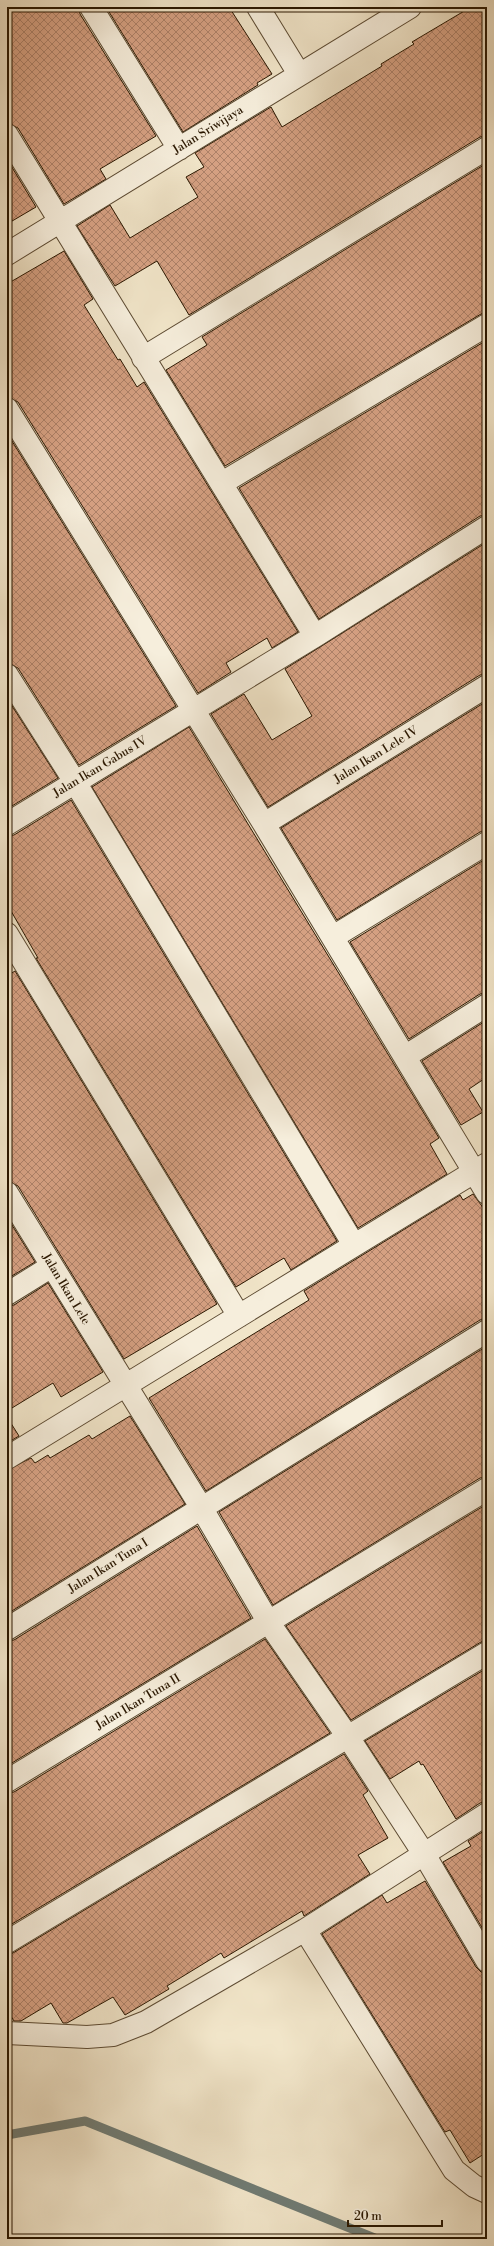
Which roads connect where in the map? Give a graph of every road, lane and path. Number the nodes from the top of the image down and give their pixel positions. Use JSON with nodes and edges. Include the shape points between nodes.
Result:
{"nodes":[{"id":1,"x":91,"y":7,"type":"edge"},
{"id":2,"x":258,"y":7,"type":"edge"},
{"id":3,"x":410,"y":7,"type":"edge"},
{"id":4,"x":299,"y":74,"type":"junction"},
{"id":5,"x":7,"y":135,"type":"edge"},
{"id":6,"x":179,"y":148,"type":"junction"},
{"id":7,"x":487,"y":148,"type":"edge"},
{"id":8,"x":60,"y":221,"type":"junction"},
{"id":9,"x":7,"y":254,"type":"edge"},
{"id":10,"x":487,"y":325,"type":"edge"},
{"id":11,"x":142,"y":358,"type":"junction"},
{"id":12,"x":7,"y":409,"type":"edge"},
{"id":13,"x":222,"y":483,"type":"junction"},
{"id":14,"x":487,"y":527,"type":"edge"},
{"id":15,"x":315,"y":636,"type":"junction"},
{"id":16,"x":7,"y":675,"type":"edge"},
{"id":17,"x":487,"y":686,"type":"edge"},
{"id":18,"x":193,"y":710,"type":"junction"},
{"id":19,"x":75,"y":782,"type":"junction"},
{"id":20,"x":7,"y":824,"type":"edge"},
{"id":21,"x":264,"y":824,"type":"junction"},
{"id":22,"x":487,"y":842,"type":"edge"},
{"id":23,"x":7,"y":934,"type":"edge"},
{"id":24,"x":333,"y":937,"type":"junction"},
{"id":25,"x":487,"y":1005,"type":"edge"},
{"id":26,"x":406,"y":1056,"type":"junction"},
{"id":27,"x":480,"y":1168,"type":"edge"},
{"id":28,"x":7,"y":1193,"type":"edge"},
{"id":29,"x":487,"y":1193,"type":"edge"},
{"id":30,"x":354,"y":1245,"type":"junction"},
{"id":31,"x":52,"y":1266,"type":"junction"},
{"id":32,"x":7,"y":1294,"type":"edge"},
{"id":33,"x":239,"y":1316,"type":"junction"},
{"id":34,"x":487,"y":1331,"type":"edge"},
{"id":35,"x":125,"y":1386,"type":"junction"},
{"id":36,"x":7,"y":1458,"type":"edge"},
{"id":37,"x":487,"y":1489,"type":"edge"},
{"id":38,"x":205,"y":1505,"type":"junction"},
{"id":39,"x":269,"y":1622,"type":"junction"},
{"id":40,"x":7,"y":1629,"type":"edge"},
{"id":41,"x":487,"y":1653,"type":"edge"},
{"id":42,"x":348,"y":1737,"type":"junction"},
{"id":43,"x":7,"y":1781,"type":"edge"},
{"id":44,"x":487,"y":1814,"type":"edge"},
{"id":45,"x":424,"y":1854,"type":"junction"},
{"id":46,"x":305,"y":1930,"type":"junction"},
{"id":47,"x":7,"y":1942,"type":"edge"},
{"id":48,"x":487,"y":1960,"type":"edge"},
{"id":49,"x":7,"y":2033,"type":"edge"},
{"id":50,"x":487,"y":2192,"type":"edge"}],
"edges":[{"from":1,"to":6,"type":"street"},
{"from":2,"to":4,"type":"street"},
{"from":3,"to":4,"type":"street","name":"Jalan Sriwijaya"},
{"from":4,"to":6,"type":"street","name":"Jalan Sriwijaya"},
{"from":5,"to":8,"type":"street"},
{"from":6,"to":8,"type":"street","name":"Jalan Sriwijaya"},
{"from":7,"to":11,"type":"street"},
{"from":8,"to":9,"type":"street","name":"Jalan Sriwijaya"},
{"from":8,"to":11,"type":"street"},
{"from":10,"to":13,"type":"street"},
{"from":11,"to":13,"type":"street"},
{"from":12,"to":18,"type":"street"},
{"from":13,"to":15,"type":"street"},
{"from":14,"to":15,"type":"street","name":"Jalan Ikan Gabus IV"},
{"from":15,"to":18,"type":"street","name":"Jalan Ikan Gabus IV"},
{"from":16,"to":19,"type":"street"},
{"from":17,"to":21,"type":"street","name":"Jalan Ikan Lele IV"},
{"from":18,"to":19,"type":"street","name":"Jalan Ikan Gabus IV"},
{"from":18,"to":21,"type":"street"},
{"from":19,"to":20,"type":"street","name":"Jalan Ikan Gabus IV"},
{"from":19,"to":30,"type":"street"},
{"from":21,"to":24,"type":"street"},
{"from":22,"to":24,"type":"street"},
{"from":23,"to":33,"type":"street"},
{"from":24,"to":26,"type":"street"},
{"from":25,"to":26,"type":"street"},
{"from":26,"to":27,"type":"street"},
{"from":27,"to":29,"type":"street"},
{"from":27,"to":30,"type":"street"},
{"from":28,"to":31,"type":"street","name":"Jalan Ikan Lele"},
{"from":30,"to":33,"type":"street"},
{"from":31,"to":32,"type":"street"},
{"from":31,"to":35,"type":"street","name":"Jalan Ikan Lele"},
{"from":33,"to":35,"type":"street"},
{"from":34,"to":38,"type":"street","name":"Jalan Ikan Tuna I"},
{"from":35,"to":36,"type":"street"},
{"from":35,"to":38,"type":"street","name":"Jalan Ikan Lele"},
{"from":37,"to":39,"type":"street","name":"Jalan Ikan Tuna II"},
{"from":38,"to":39,"type":"street","name":"Jalan Ikan Lele"},
{"from":38,"to":40,"type":"street","name":"Jalan Ikan Tuna I"},
{"from":39,"to":42,"type":"street","name":"Jalan Ikan Lele"},
{"from":39,"to":43,"type":"street","name":"Jalan Ikan Tuna II"},
{"from":41,"to":42,"type":"street"},
{"from":42,"to":45,"type":"street","name":"Jalan Ikan Lele"},
{"from":42,"to":47,"type":"street"},
{"from":44,"to":45,"type":"street"},
{"from":45,"to":46,"type":"street"},
{"from":45,"to":48,"type":"street","name":"Jalan Ikan Lele"},
{"from":46,"to":49,"type":"street","via":[[146,2022],[113,2035],[87,2038]]},
{"from":46,"to":50,"type":"street","via":[[454,2170],[474,2186]]}]}
